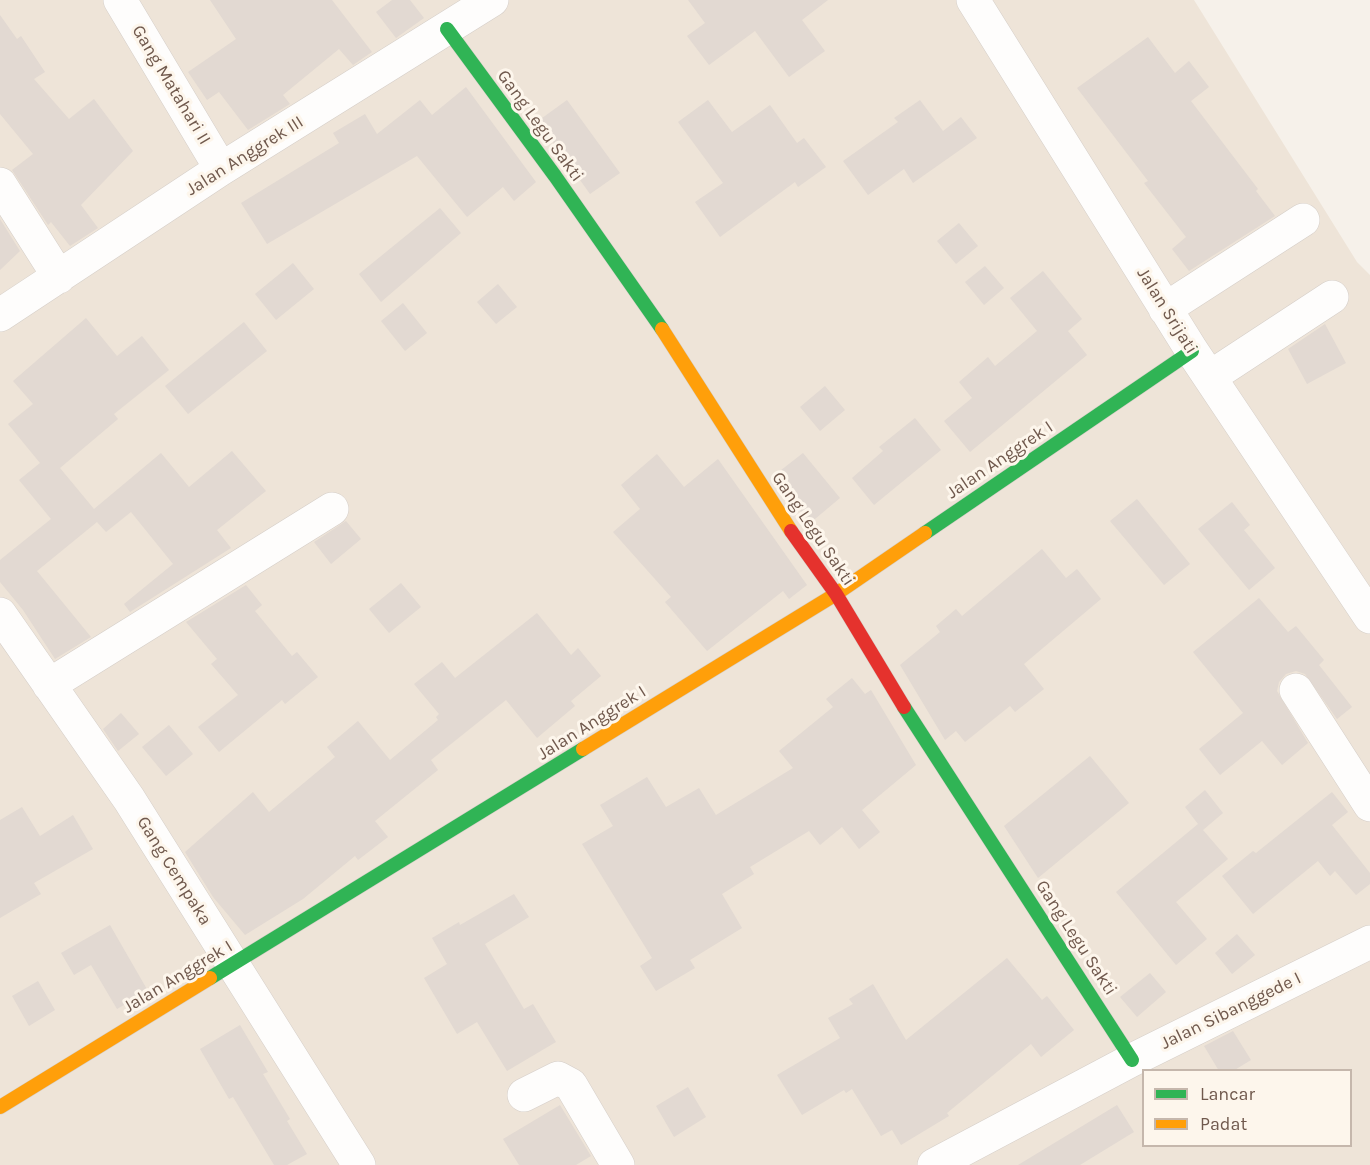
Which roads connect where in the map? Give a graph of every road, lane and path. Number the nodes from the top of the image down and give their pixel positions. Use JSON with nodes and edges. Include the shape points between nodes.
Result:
{"nodes":[{"id":1,"x":120,"y":0,"type":"edge"},
{"id":2,"x":492,"y":0,"type":"edge"},
{"id":3,"x":973,"y":0,"type":"edge"},
{"id":4,"x":447,"y":29,"type":"junction"},
{"id":5,"x":221,"y":170,"type":"junction"},
{"id":6,"x":0,"y":184,"type":"edge"},
{"id":7,"x":1303,"y":219,"type":"dead end"},
{"id":8,"x":59,"y":277,"type":"junction"},
{"id":9,"x":1332,"y":297,"type":"dead end"},
{"id":10,"x":1166,"y":309,"type":"junction"},
{"id":11,"x":0,"y":315,"type":"edge"},
{"id":12,"x":1191,"y":351,"type":"junction"},
{"id":13,"x":1210,"y":378,"type":"junction"},
{"id":14,"x":332,"y":509,"type":"dead end"},
{"id":15,"x":836,"y":594,"type":"junction"},
{"id":16,"x":0,"y":614,"type":"edge"},
{"id":17,"x":1370,"y":616,"type":"edge"},
{"id":18,"x":49,"y":686,"type":"junction"},
{"id":19,"x":1296,"y":690,"type":"dead end"},
{"id":20,"x":1370,"y":805,"type":"edge"},
{"id":21,"x":1370,"y":942,"type":"edge"},
{"id":22,"x":233,"y":965,"type":"junction"},
{"id":23,"x":1132,"y":1059,"type":"junction"},
{"id":24,"x":524,"y":1095,"type":"dead end"},
{"id":25,"x":0,"y":1107,"type":"edge"},
{"id":26,"x":359,"y":1165,"type":"edge"},
{"id":27,"x":618,"y":1165,"type":"edge"},
{"id":28,"x":934,"y":1165,"type":"edge"}],
"edges":[{"from":1,"to":5,"type":"street","name":"Gang Matahari II"},
{"from":2,"to":4,"type":"street","name":"Jalan Anggrek III"},
{"from":3,"to":10,"type":"street","name":"Jalan Srijati"},
{"from":4,"to":5,"type":"street","name":"Jalan Anggrek III"},
{"from":4,"to":15,"type":"street","name":"Gang Legu Sakti","via":[[664,333],[783,520]]},
{"from":5,"to":8,"type":"street","name":"Jalan Anggrek III"},
{"from":6,"to":8,"type":"street"},
{"from":7,"to":10,"type":"street"},
{"from":8,"to":11,"type":"street","name":"Jalan Anggrek III"},
{"from":9,"to":13,"type":"street"},
{"from":10,"to":12,"type":"street","name":"Jalan Srijati"},
{"from":12,"to":13,"type":"street","name":"Jalan Srijati"},
{"from":12,"to":15,"type":"street","name":"Jalan Anggrek I"},
{"from":13,"to":17,"type":"street","name":"Jalan Srijati"},
{"from":14,"to":18,"type":"street"},
{"from":15,"to":22,"type":"street","name":"Jalan Anggrek I"},
{"from":15,"to":23,"type":"street","name":"Gang Legu Sakti","via":[[932,755]]},
{"from":16,"to":18,"type":"street","name":"Gang Cempaka"},
{"from":18,"to":22,"type":"street","name":"Gang Cempaka","via":[[129,799]]},
{"from":19,"to":20,"type":"street"},
{"from":21,"to":23,"type":"street","name":"Jalan Sibanggede I"},
{"from":22,"to":25,"type":"street","name":"Jalan Anggrek I"},
{"from":22,"to":26,"type":"street","name":"Gang Cempaka"},
{"from":23,"to":28,"type":"street","name":"Jalan Sibanggede I"},
{"from":24,"to":27,"type":"street","via":[[558,1078],[571,1085]]}]}
